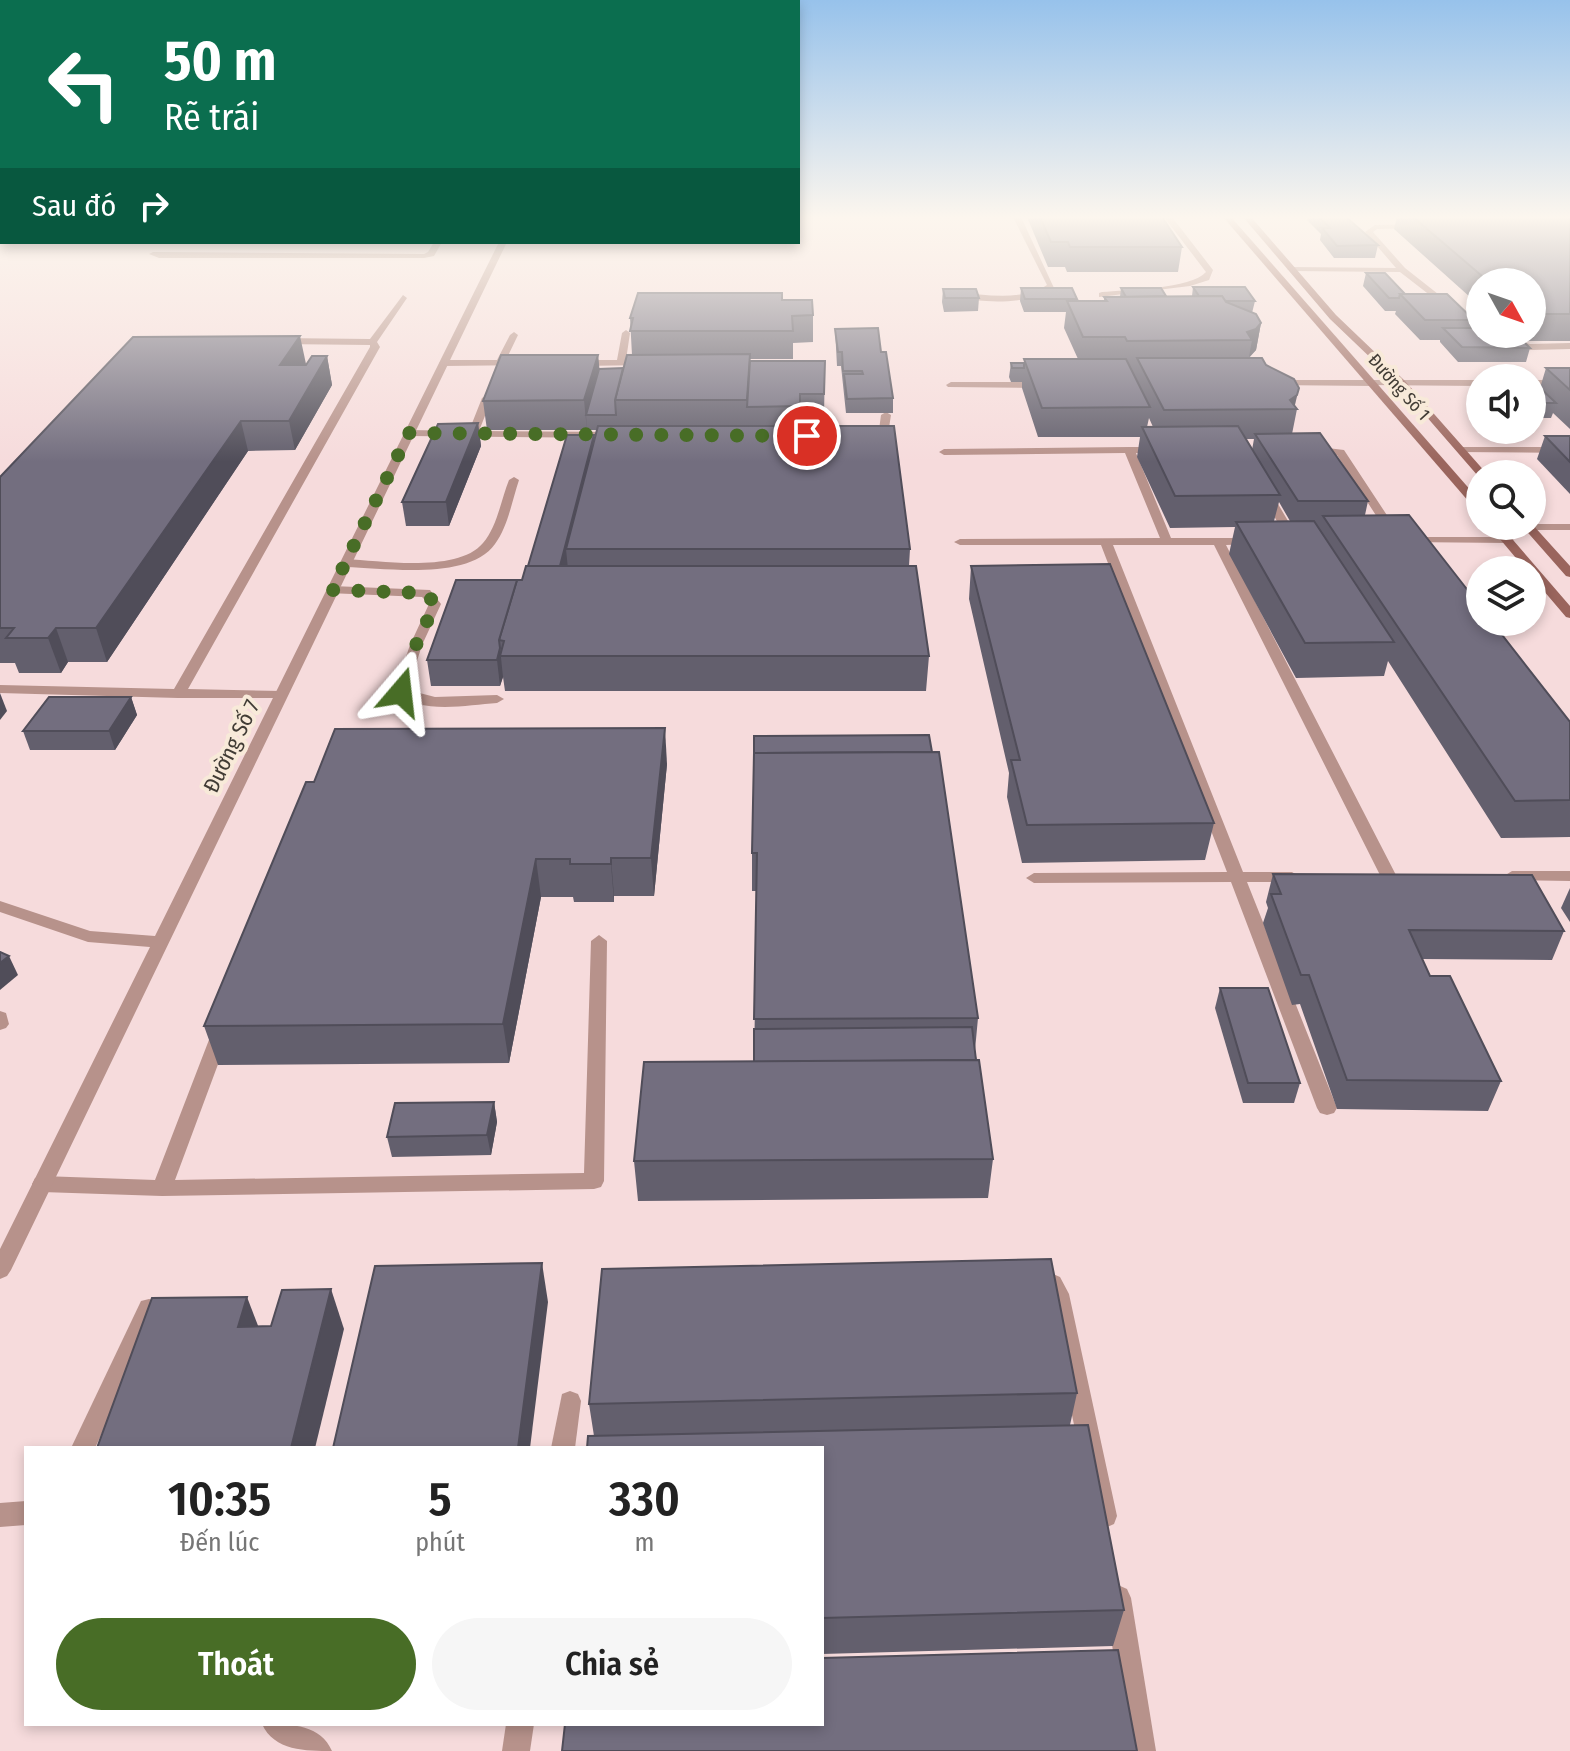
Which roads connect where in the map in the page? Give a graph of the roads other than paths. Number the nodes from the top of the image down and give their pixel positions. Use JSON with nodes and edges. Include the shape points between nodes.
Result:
{"nodes":[{"id":1,"x":403,"y":298,"type":"dead end"},
{"id":2,"x":475,"y":299,"type":"edge"},
{"id":3,"x":1295,"y":299,"type":"edge"},
{"id":4,"x":1317,"y":299,"type":"edge"},
{"id":5,"x":1439,"y":299,"type":"edge"},
{"id":6,"x":1466,"y":320,"type":"edge"},
{"id":7,"x":626,"y":333,"type":"dead end"},
{"id":8,"x":514,"y":335,"type":"dead end"},
{"id":9,"x":268,"y":341,"type":"edge"},
{"id":10,"x":373,"y":342,"type":"junction"},
{"id":11,"x":1570,"y":346,"type":"edge"},
{"id":12,"x":1546,"y":347,"type":"edge"},
{"id":13,"x":444,"y":363,"type":"junction"},
{"id":14,"x":500,"y":363,"type":"junction"},
{"id":15,"x":530,"y":363,"type":"edge"},
{"id":16,"x":575,"y":363,"type":"edge"},
{"id":17,"x":621,"y":363,"type":"junction"},
{"id":18,"x":664,"y":363,"type":"edge"},
{"id":19,"x":1373,"y":383,"type":"junction"},
{"id":20,"x":1402,"y":383,"type":"junction"},
{"id":21,"x":1466,"y":383,"type":"edge"},
{"id":22,"x":1546,"y":383,"type":"edge"},
{"id":23,"x":1570,"y":383,"type":"edge"},
{"id":24,"x":1264,"y":384,"type":"edge"},
{"id":25,"x":951,"y":385,"type":"dead end"},
{"id":26,"x":1061,"y":385,"type":"edge"},
{"id":27,"x":487,"y":398,"type":"edge"},
{"id":28,"x":886,"y":415,"type":"edge"},
{"id":29,"x":409,"y":433,"type":"junction"},
{"id":30,"x":473,"y":434,"type":"junction"},
{"id":31,"x":631,"y":435,"type":"edge"},
{"id":32,"x":852,"y":436,"type":"edge"},
{"id":33,"x":1297,"y":449,"type":"edge"},
{"id":34,"x":1129,"y":450,"type":"junction"},
{"id":35,"x":1171,"y":450,"type":"edge"},
{"id":36,"x":1461,"y":450,"type":"junction"},
{"id":37,"x":1570,"y":450,"type":"edge"},
{"id":38,"x":944,"y":452,"type":"dead end"},
{"id":39,"x":1470,"y":460,"type":"edge"},
{"id":40,"x":1256,"y":476,"type":"edge"},
{"id":41,"x":514,"y":480,"type":"dead end"},
{"id":42,"x":1466,"y":492,"type":"edge"},
{"id":43,"x":1546,"y":527,"type":"edge"},
{"id":44,"x":1570,"y":527,"type":"edge"},
{"id":45,"x":1508,"y":540,"type":"joint"},
{"id":46,"x":1541,"y":540,"type":"edge"},
{"id":47,"x":1167,"y":541,"type":"junction"},
{"id":48,"x":1218,"y":541,"type":"junction"},
{"id":49,"x":1264,"y":541,"type":"edge"},
{"id":50,"x":1279,"y":541,"type":"edge"},
{"id":51,"x":1294,"y":541,"type":"junction"},
{"id":52,"x":1309,"y":541,"type":"edge"},
{"id":53,"x":1383,"y":541,"type":"edge"},
{"id":54,"x":1398,"y":541,"type":"junction"},
{"id":55,"x":960,"y":542,"type":"dead end"},
{"id":56,"x":1106,"y":542,"type":"junction"},
{"id":57,"x":346,"y":563,"type":"junction"},
{"id":58,"x":1570,"y":573,"type":"edge"},
{"id":59,"x":434,"y":579,"type":"junction"},
{"id":60,"x":332,"y":590,"type":"junction"},
{"id":61,"x":1570,"y":614,"type":"edge"},
{"id":62,"x":0,"y":689,"type":"edge"},
{"id":63,"x":178,"y":694,"type":"junction"},
{"id":64,"x":281,"y":695,"type":"junction"},
{"id":65,"x":497,"y":699,"type":"dead end"},
{"id":66,"x":1494,"y":876,"type":"edge"},
{"id":67,"x":1570,"y":876,"type":"edge"},
{"id":68,"x":1313,"y":877,"type":"edge"},
{"id":69,"x":1389,"y":877,"type":"edge"},
{"id":70,"x":1034,"y":878,"type":"dead end"},
{"id":71,"x":1238,"y":878,"type":"junction"},
{"id":72,"x":0,"y":906,"type":"edge"},
{"id":73,"x":599,"y":941,"type":"dead end"},
{"id":74,"x":159,"y":942,"type":"junction"},
{"id":75,"x":228,"y":1015,"type":"edge"},
{"id":76,"x":0,"y":1017,"type":"edge"},
{"id":77,"x":0,"y":1024,"type":"edge"},
{"id":78,"x":1327,"y":1108,"type":"dead end"},
{"id":79,"x":42,"y":1184,"type":"junction"},
{"id":80,"x":162,"y":1188,"type":"junction"},
{"id":81,"x":0,"y":1270,"type":"edge"},
{"id":82,"x":1023,"y":1276,"type":"edge"},
{"id":83,"x":149,"y":1308,"type":"edge"},
{"id":84,"x":570,"y":1401,"type":"dead end"},
{"id":85,"x":84,"y":1446,"type":"edge"},
{"id":86,"x":563,"y":1446,"type":"edge"},
{"id":87,"x":24,"y":1513,"type":"edge"},
{"id":88,"x":0,"y":1515,"type":"edge"},
{"id":89,"x":1108,"y":1537,"type":"edge"},
{"id":90,"x":1116,"y":1583,"type":"edge"},
{"id":91,"x":279,"y":1726,"type":"edge"},
{"id":92,"x":520,"y":1726,"type":"edge"},
{"id":93,"x":318,"y":1751,"type":"edge"},
{"id":94,"x":516,"y":1751,"type":"edge"},
{"id":95,"x":1142,"y":1751,"type":"edge"}],
"edges":[{"from":1,"to":10,"type":"street"},
{"from":2,"to":13,"type":"street","name":"Đường Số 7"},
{"from":3,"to":19,"type":"street","name":"Đường Số 1"},
{"from":4,"to":20,"type":"street","name":"Đường Số 1"},
{"from":5,"to":6,"type":"street"},
{"from":7,"to":17,"type":"street"},
{"from":8,"to":14,"type":"street"},
{"from":9,"to":10,"type":"street"},
{"from":10,"to":63,"type":"street","via":[[375,347]]},
{"from":11,"to":12,"type":"street"},
{"from":13,"to":14,"type":"street"},
{"from":13,"to":29,"type":"street","name":"Đường Số 7"},
{"from":14,"to":15,"type":"street"},
{"from":16,"to":17,"type":"street"},
{"from":17,"to":18,"type":"street"},
{"from":19,"to":20,"type":"street"},
{"from":19,"to":24,"type":"street"},
{"from":19,"to":42,"type":"street","name":"Đường Số 1"},
{"from":20,"to":21,"type":"street"},
{"from":20,"to":36,"type":"street","name":"Đường Số 1"},
{"from":22,"to":23,"type":"street"},
{"from":25,"to":26,"type":"street"},
{"from":27,"to":30,"type":"street"},
{"from":28,"to":32,"type":"street","via":[[884,432]]},
{"from":29,"to":30,"type":"street"},
{"from":29,"to":57,"type":"street","name":"Đường Số 7"},
{"from":30,"to":31,"type":"street"},
{"from":33,"to":54,"type":"street","via":[[1340,452]]},
{"from":34,"to":35,"type":"street"},
{"from":34,"to":38,"type":"street"},
{"from":34,"to":47,"type":"street"},
{"from":36,"to":37,"type":"street"},
{"from":36,"to":39,"type":"street","name":"Đường Số 1"},
{"from":40,"to":51,"type":"street"},
{"from":41,"to":59,"type":"street","via":[[489,545]]},
{"from":43,"to":44,"type":"street"},
{"from":45,"to":54,"type":"street"},
{"from":45,"to":61,"type":"street"},
{"from":46,"to":58,"type":"street"},
{"from":47,"to":48,"type":"street"},
{"from":47,"to":56,"type":"street"},
{"from":48,"to":49,"type":"street"},
{"from":48,"to":69,"type":"street"},
{"from":50,"to":51,"type":"street"},
{"from":51,"to":52,"type":"street"},
{"from":53,"to":54,"type":"street"},
{"from":55,"to":56,"type":"street"},
{"from":56,"to":71,"type":"street"},
{"from":57,"to":59,"type":"street"},
{"from":57,"to":60,"type":"street","name":"Đường Số 7"},
{"from":59,"to":60,"type":"street"},
{"from":59,"to":65,"type":"street","via":[[435,604],[401,692],[411,699],[435,701]]},
{"from":60,"to":64,"type":"street","name":"Đường Số 7"},
{"from":62,"to":63,"type":"street"},
{"from":63,"to":64,"type":"street"},
{"from":64,"to":74,"type":"street","name":"Đường Số 7"},
{"from":66,"to":67,"type":"street"},
{"from":68,"to":71,"type":"street"},
{"from":70,"to":71,"type":"street"},
{"from":71,"to":78,"type":"street"},
{"from":72,"to":74,"type":"street","via":[[88,936]]},
{"from":73,"to":80,"type":"street","via":[[594,1181]]},
{"from":74,"to":79,"type":"street","name":"Đường Số 7"},
{"from":75,"to":80,"type":"street"},
{"from":76,"to":77,"type":"street"},
{"from":79,"to":80,"type":"street"},
{"from":79,"to":81,"type":"street","name":"Đường Số 7"},
{"from":82,"to":89,"type":"street","via":[[1039,1276],[1058,1294]]},
{"from":83,"to":85,"type":"street"},
{"from":84,"to":86,"type":"street"},
{"from":87,"to":88,"type":"street"},
{"from":90,"to":95,"type":"street"},
{"from":91,"to":93,"type":"street"},
{"from":92,"to":94,"type":"street"}]}
